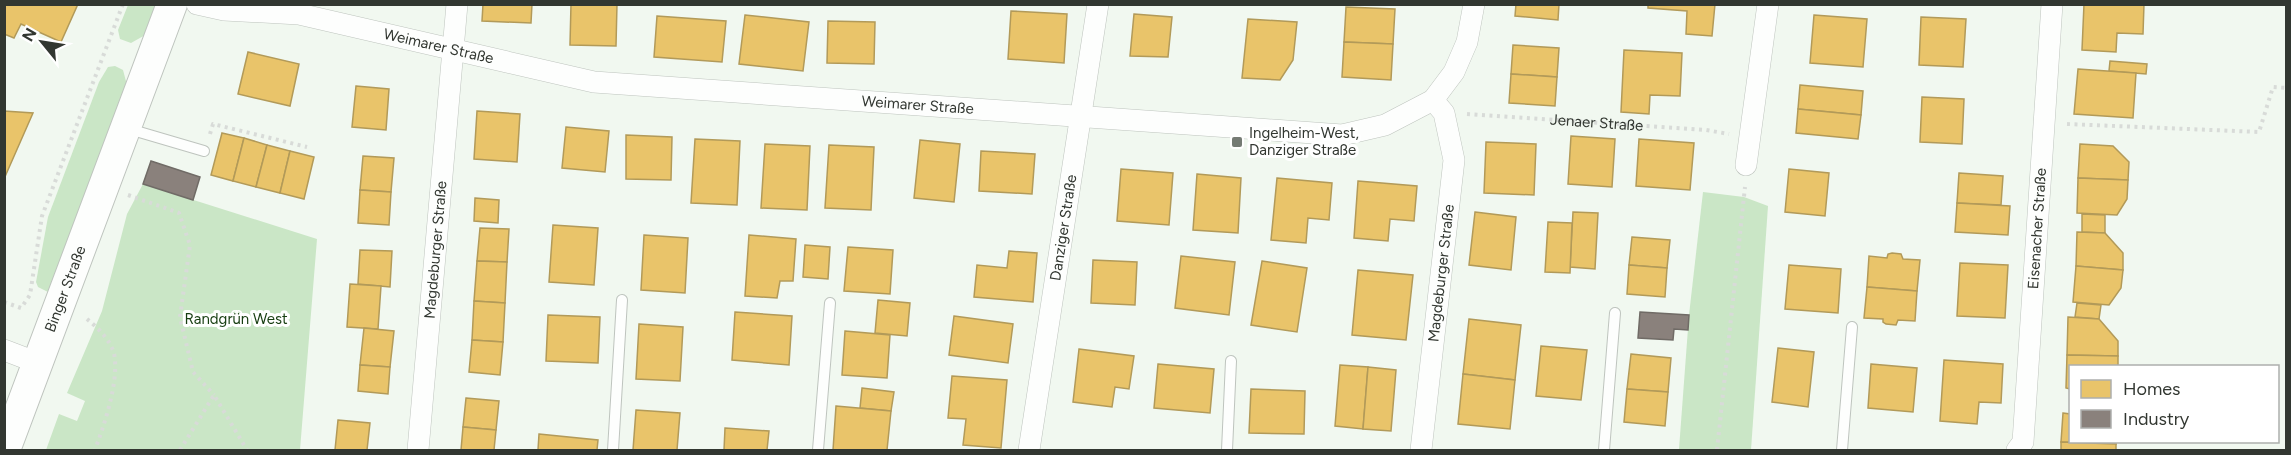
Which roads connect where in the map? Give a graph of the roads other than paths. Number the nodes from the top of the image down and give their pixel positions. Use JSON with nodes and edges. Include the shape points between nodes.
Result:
{"nodes":[{"id":1,"x":172,"y":4,"type":"edge"},
{"id":2,"x":197,"y":4,"type":"edge"},
{"id":3,"x":280,"y":4,"type":"edge"},
{"id":4,"x":457,"y":4,"type":"edge"},
{"id":5,"x":1098,"y":4,"type":"edge"},
{"id":6,"x":1474,"y":4,"type":"edge"},
{"id":7,"x":1768,"y":4,"type":"edge"},
{"id":8,"x":2052,"y":4,"type":"edge"},
{"id":9,"x":299,"y":14,"type":"junction"},
{"id":10,"x":453,"y":50,"type":"junction"},
{"id":11,"x":1438,"y":106,"type":"junction"},
{"id":12,"x":1080,"y":117,"type":"junction"},
{"id":13,"x":126,"y":128,"type":"junction"},
{"id":14,"x":204,"y":151,"type":"road end"},
{"id":15,"x":1746,"y":165,"type":"road end"},
{"id":16,"x":622,"y":300,"type":"dead end"},
{"id":17,"x":830,"y":303,"type":"dead end"},
{"id":18,"x":1615,"y":313,"type":"dead end"},
{"id":19,"x":1852,"y":327,"type":"dead end"},
{"id":20,"x":4,"y":350,"type":"edge"},
{"id":21,"x":1232,"y":361,"type":"dead end"},
{"id":22,"x":38,"y":363,"type":"junction"},
{"id":23,"x":5,"y":450,"type":"edge"},
{"id":24,"x":418,"y":450,"type":"edge"},
{"id":25,"x":613,"y":450,"type":"edge"},
{"id":26,"x":818,"y":450,"type":"edge"},
{"id":27,"x":1029,"y":450,"type":"edge"},
{"id":28,"x":1227,"y":450,"type":"edge"},
{"id":29,"x":1421,"y":450,"type":"edge"},
{"id":30,"x":1604,"y":450,"type":"edge"},
{"id":31,"x":1842,"y":450,"type":"edge"},
{"id":32,"x":2017,"y":450,"type":"edge"}],
"edges":[{"from":1,"to":13,"type":"main road","name":"Binger Straße"},
{"from":2,"to":9,"type":"street","name":"Weimarer Straße","via":[[224,10]]},
{"from":3,"to":9,"type":"street","name":"Weimarer Straße"},
{"from":4,"to":10,"type":"street","name":"Magdeburger Straße"},
{"from":5,"to":12,"type":"street","name":"Danziger Straße"},
{"from":6,"to":11,"type":"street","name":"Weimarer Straße","via":[[1467,42]]},
{"from":7,"to":15,"type":"street"},
{"from":8,"to":32,"type":"street","name":"Eisenacher Straße","via":[[2023,442]]},
{"from":9,"to":10,"type":"street","name":"Weimarer Straße"},
{"from":10,"to":12,"type":"street","name":"Weimarer Straße","via":[[594,82]]},
{"from":10,"to":24,"type":"street","name":"Magdeburger Straße"},
{"from":11,"to":12,"type":"street","name":"Weimarer Straße","via":[[1385,125],[1341,135]]},
{"from":11,"to":29,"type":"street","name":"Magdeburger Straße","via":[[1454,160]]},
{"from":12,"to":27,"type":"street","name":"Danziger Straße"},
{"from":13,"to":14,"type":"lane"},
{"from":13,"to":22,"type":"main road","name":"Binger Straße"},
{"from":16,"to":25,"type":"lane"},
{"from":17,"to":26,"type":"lane"},
{"from":18,"to":30,"type":"lane"},
{"from":19,"to":31,"type":"lane"},
{"from":20,"to":22,"type":"street"},
{"from":21,"to":28,"type":"lane"},
{"from":22,"to":23,"type":"main road","name":"Binger Straße"}]}
